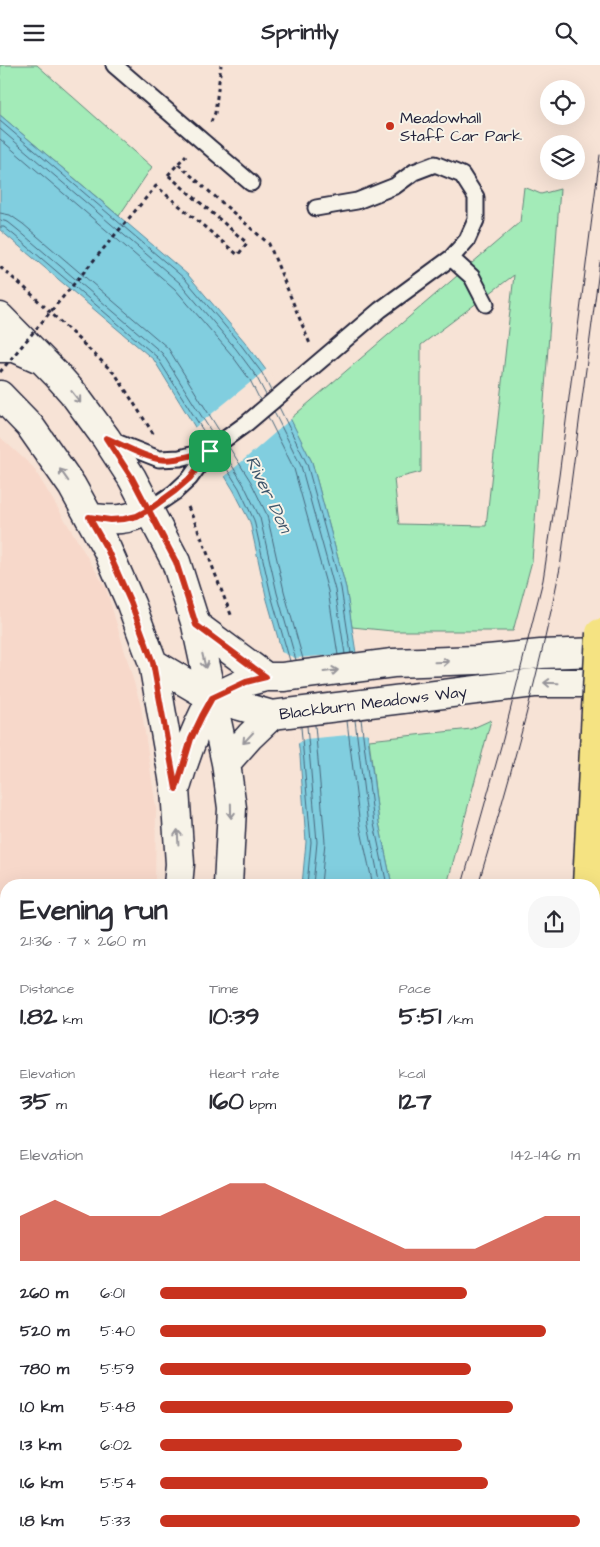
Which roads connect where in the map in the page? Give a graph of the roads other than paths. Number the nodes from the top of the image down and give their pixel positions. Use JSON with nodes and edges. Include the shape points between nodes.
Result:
{"nodes":[{"id":1,"x":114,"y":65,"type":"edge"},
{"id":2,"x":251,"y":183,"type":"dead end"},
{"id":3,"x":316,"y":208,"type":"dead end"},
{"id":4,"x":451,"y":257,"type":"junction"},
{"id":5,"x":486,"y":304,"type":"dead end"},
{"id":6,"x":0,"y":317,"type":"edge"},
{"id":7,"x":0,"y":348,"type":"edge"},
{"id":8,"x":44,"y":361,"type":"junction"},
{"id":9,"x":0,"y":395,"type":"edge"},
{"id":10,"x":10,"y":412,"type":"edge"},
{"id":11,"x":106,"y":438,"type":"junction"},
{"id":12,"x":210,"y":451,"type":"junction"},
{"id":13,"x":150,"y":509,"type":"junction"},
{"id":14,"x":89,"y":517,"type":"junction"},
{"id":15,"x":196,"y":625,"type":"junction"},
{"id":16,"x":600,"y":633,"type":"edge"},
{"id":17,"x":600,"y":652,"type":"edge"},
{"id":18,"x":153,"y":663,"type":"junction"},
{"id":19,"x":274,"y":677,"type":"junction"},
{"id":20,"x":600,"y":683,"type":"edge"},
{"id":21,"x":212,"y":698,"type":"junction"},
{"id":22,"x":282,"y":714,"type":"junction"},
{"id":23,"x":226,"y":763,"type":"junction"},
{"id":24,"x":176,"y":789,"type":"junction"},
{"id":25,"x":179,"y":879,"type":"edge"},
{"id":26,"x":228,"y":879,"type":"edge"},
{"id":27,"x":587,"y":879,"type":"edge"}],
"edges":[{"from":1,"to":2,"type":"lane"},
{"from":3,"to":4,"type":"lane","via":[[357,201],[395,186],[414,172],[436,164],[462,175],[476,197],[476,220],[467,240]]},
{"from":4,"to":5,"type":"lane","via":[[472,277]]},
{"from":4,"to":12,"type":"lane","via":[[380,310]]},
{"from":6,"to":8,"type":"street"},
{"from":7,"to":8,"type":"street","via":[[15,348]]},
{"from":8,"to":11,"type":"street","one_way":true,"via":[[73,393]]},
{"from":9,"to":10,"type":"street"},
{"from":14,"to":10,"type":"street","one_way":true,"via":[[72,486],[30,426]]},
{"from":11,"to":12,"type":"lane","via":[[159,459]]},
{"from":11,"to":13,"type":"street"},
{"from":12,"to":13,"type":"lane","via":[[190,478]]},
{"from":13,"to":14,"type":"street","via":[[124,519]]},
{"from":13,"to":15,"type":"street","via":[[176,562]]},
{"from":14,"to":18,"type":"street","via":[[131,603]]},
{"from":15,"to":19,"type":"street"},
{"from":15,"to":21,"type":"street","one_way":true},
{"from":16,"to":27,"type":"highway","bridge":true},
{"from":19,"to":17,"type":"street","name":"Blackburn Meadows Way","one_way":true,"via":[[393,663]]},
{"from":18,"to":21,"type":"street"},
{"from":18,"to":24,"type":"street"},
{"from":19,"to":21,"type":"street","name":"Blackburn Meadows Way","via":[[246,682]]},
{"from":20,"to":22,"type":"street","name":"Blackburn Meadows Way","one_way":true,"via":[[534,683]]},
{"from":21,"to":22,"type":"street","name":"Blackburn Meadows Way"},
{"from":21,"to":23,"type":"street"},
{"from":21,"to":24,"type":"street","via":[[191,739]]},
{"from":22,"to":23,"type":"street","one_way":true,"via":[[250,736]]},
{"from":23,"to":26,"type":"street","one_way":true,"via":[[232,808]]},
{"from":25,"to":24,"type":"street","one_way":true}]}
